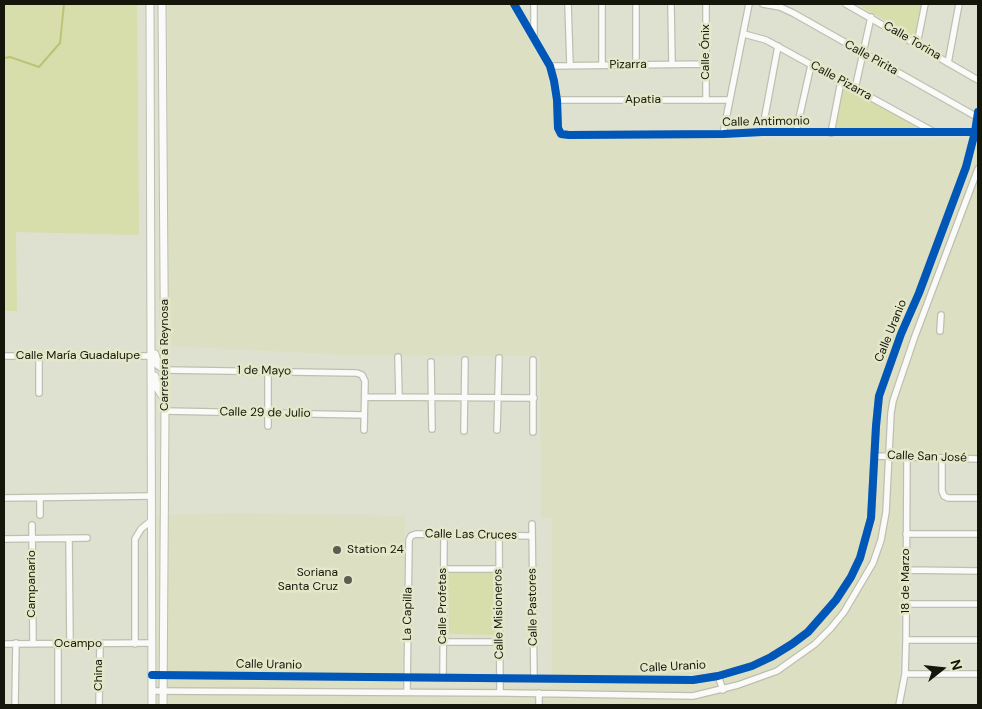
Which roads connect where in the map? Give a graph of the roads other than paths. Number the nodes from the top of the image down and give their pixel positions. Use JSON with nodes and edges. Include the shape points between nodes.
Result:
{"nodes":[{"id":1,"x":150,"y":4,"type":"edge"},
{"id":2,"x":162,"y":4,"type":"edge"},
{"id":3,"x":514,"y":4,"type":"edge"},
{"id":4,"x":534,"y":4,"type":"edge"},
{"id":5,"x":568,"y":4,"type":"edge"},
{"id":6,"x":602,"y":4,"type":"edge"},
{"id":7,"x":636,"y":4,"type":"edge"},
{"id":8,"x":671,"y":4,"type":"edge"},
{"id":9,"x":706,"y":4,"type":"edge"},
{"id":10,"x":749,"y":4,"type":"edge"},
{"id":11,"x":763,"y":4,"type":"edge"},
{"id":12,"x":846,"y":4,"type":"edge"},
{"id":13,"x":926,"y":4,"type":"edge"},
{"id":14,"x":959,"y":4,"type":"edge"},
{"id":15,"x":854,"y":6,"type":"edge"},
{"id":16,"x":871,"y":17,"type":"junction"},
{"id":17,"x":744,"y":34,"type":"junction"},
{"id":18,"x":534,"y":38,"type":"junction"},
{"id":19,"x":917,"y":44,"type":"junction"},
{"id":20,"x":778,"y":46,"type":"junction"},
{"id":21,"x":863,"y":54,"type":"junction"},
{"id":22,"x":150,"y":61,"type":"junction"},
{"id":23,"x":163,"y":62,"type":"junction"},
{"id":24,"x":948,"y":62,"type":"junction"},
{"id":25,"x":672,"y":64,"type":"junction"},
{"id":26,"x":706,"y":64,"type":"junction"},
{"id":27,"x":811,"y":64,"type":"junction"},
{"id":28,"x":570,"y":65,"type":"junction"},
{"id":29,"x":636,"y":65,"type":"junction"},
{"id":30,"x":550,"y":66,"type":"junction"},
{"id":31,"x":602,"y":66,"type":"junction"},
{"id":32,"x":978,"y":80,"type":"edge"},
{"id":33,"x":841,"y":82,"type":"junction"},
{"id":34,"x":855,"y":89,"type":"junction"},
{"id":35,"x":557,"y":100,"type":"junction"},
{"id":36,"x":706,"y":100,"type":"junction"},
{"id":37,"x":729,"y":100,"type":"junction"},
{"id":38,"x":978,"y":115,"type":"edge"},
{"id":39,"x":762,"y":132,"type":"junction"},
{"id":40,"x":796,"y":132,"type":"junction"},
{"id":41,"x":977,"y":132,"type":"edge"},
{"id":42,"x":832,"y":133,"type":"junction"},
{"id":43,"x":936,"y":133,"type":"junction"},
{"id":44,"x":723,"y":134,"type":"junction"},
{"id":45,"x":978,"y":169,"type":"edge"},
{"id":46,"x":941,"y":315,"type":"dead end"},
{"id":47,"x":152,"y":329,"type":"junction"},
{"id":48,"x":940,"y":331,"type":"dead end"},
{"id":49,"x":4,"y":356,"type":"edge"},
{"id":50,"x":39,"y":356,"type":"junction"},
{"id":51,"x":152,"y":356,"type":"junction"},
{"id":52,"x":398,"y":357,"type":"dead end"},
{"id":53,"x":499,"y":358,"type":"dead end"},
{"id":54,"x":465,"y":360,"type":"dead end"},
{"id":55,"x":533,"y":360,"type":"dead end"},
{"id":56,"x":431,"y":362,"type":"dead end"},
{"id":57,"x":152,"y":367,"type":"junction"},
{"id":58,"x":165,"y":370,"type":"junction"},
{"id":59,"x":268,"y":371,"type":"junction"},
{"id":60,"x":40,"y":393,"type":"dead end"},
{"id":61,"x":365,"y":397,"type":"junction"},
{"id":62,"x":399,"y":397,"type":"junction"},
{"id":63,"x":431,"y":398,"type":"junction"},
{"id":64,"x":465,"y":398,"type":"junction"},
{"id":65,"x":534,"y":398,"type":"junction"},
{"id":66,"x":498,"y":399,"type":"junction"},
{"id":67,"x":165,"y":400,"type":"junction"},
{"id":68,"x":165,"y":411,"type":"junction"},
{"id":69,"x":268,"y":413,"type":"junction"},
{"id":70,"x":364,"y":415,"type":"junction"},
{"id":71,"x":165,"y":425,"type":"junction"},
{"id":72,"x":268,"y":426,"type":"dead end"},
{"id":73,"x":432,"y":429,"type":"dead end"},
{"id":74,"x":364,"y":430,"type":"dead end"},
{"id":75,"x":497,"y":430,"type":"dead end"},
{"id":76,"x":464,"y":431,"type":"dead end"},
{"id":77,"x":533,"y":432,"type":"dead end"},
{"id":78,"x":153,"y":434,"type":"junction"},
{"id":79,"x":875,"y":456,"type":"junction"},
{"id":80,"x":888,"y":456,"type":"junction"},
{"id":81,"x":907,"y":457,"type":"junction"},
{"id":82,"x":942,"y":458,"type":"junction"},
{"id":83,"x":978,"y":459,"type":"edge"},
{"id":84,"x":152,"y":496,"type":"junction"},
{"id":85,"x":4,"y":498,"type":"edge"},
{"id":86,"x":40,"y":498,"type":"junction"},
{"id":87,"x":978,"y":498,"type":"edge"},
{"id":88,"x":40,"y":515,"type":"dead end"},
{"id":89,"x":152,"y":520,"type":"junction"},
{"id":90,"x":532,"y":524,"type":"dead end"},
{"id":91,"x":32,"y":525,"type":"dead end"},
{"id":92,"x":906,"y":534,"type":"junction"},
{"id":93,"x":978,"y":534,"type":"edge"},
{"id":94,"x":444,"y":535,"type":"junction"},
{"id":95,"x":411,"y":536,"type":"joint"},
{"id":96,"x":499,"y":536,"type":"junction"},
{"id":97,"x":532,"y":536,"type":"junction"},
{"id":98,"x":87,"y":538,"type":"dead end"},
{"id":99,"x":4,"y":539,"type":"edge"},
{"id":100,"x":32,"y":539,"type":"junction"},
{"id":101,"x":69,"y":539,"type":"junction"},
{"id":102,"x":443,"y":569,"type":"junction"},
{"id":103,"x":498,"y":569,"type":"junction"},
{"id":104,"x":906,"y":570,"type":"junction"},
{"id":105,"x":152,"y":571,"type":"junction"},
{"id":106,"x":978,"y":571,"type":"edge"},
{"id":107,"x":163,"y":602,"type":"junction"},
{"id":108,"x":906,"y":604,"type":"junction"},
{"id":109,"x":978,"y":604,"type":"edge"},
{"id":110,"x":906,"y":640,"type":"junction"},
{"id":111,"x":978,"y":640,"type":"edge"},
{"id":112,"x":444,"y":642,"type":"junction"},
{"id":113,"x":498,"y":642,"type":"junction"},
{"id":114,"x":33,"y":643,"type":"junction"},
{"id":115,"x":4,"y":644,"type":"edge"},
{"id":116,"x":16,"y":644,"type":"junction"},
{"id":117,"x":58,"y":644,"type":"junction"},
{"id":118,"x":70,"y":644,"type":"junction"},
{"id":119,"x":100,"y":644,"type":"junction"},
{"id":120,"x":135,"y":644,"type":"junction"},
{"id":121,"x":152,"y":644,"type":"junction"},
{"id":122,"x":152,"y":674,"type":"junction"},
{"id":123,"x":905,"y":674,"type":"junction"},
{"id":124,"x":978,"y":674,"type":"edge"},
{"id":125,"x":162,"y":675,"type":"junction"},
{"id":126,"x":718,"y":676,"type":"junction"},
{"id":127,"x":407,"y":677,"type":"junction"},
{"id":128,"x":443,"y":678,"type":"junction"},
{"id":129,"x":500,"y":678,"type":"junction"},
{"id":130,"x":534,"y":678,"type":"junction"},
{"id":131,"x":723,"y":690,"type":"junction"},
{"id":132,"x":152,"y":691,"type":"junction"},
{"id":133,"x":163,"y":691,"type":"junction"},
{"id":134,"x":407,"y":692,"type":"junction"},
{"id":135,"x":500,"y":693,"type":"junction"},
{"id":136,"x":539,"y":693,"type":"junction"},
{"id":137,"x":15,"y":705,"type":"edge"},
{"id":138,"x":58,"y":705,"type":"edge"},
{"id":139,"x":99,"y":705,"type":"edge"},
{"id":140,"x":152,"y":705,"type":"edge"},
{"id":141,"x":163,"y":705,"type":"edge"},
{"id":142,"x":539,"y":705,"type":"edge"},
{"id":143,"x":899,"y":705,"type":"edge"}],
"edges":[{"from":1,"to":22,"type":"main road","name":"Carretera a Reynosa"},
{"from":2,"to":23,"type":"main road","name":"Carretera a Reynosa"},
{"from":3,"to":18,"type":"street"},
{"from":4,"to":18,"type":"street"},
{"from":5,"to":28,"type":"street"},
{"from":6,"to":31,"type":"street"},
{"from":7,"to":29,"type":"street"},
{"from":8,"to":25,"type":"street"},
{"from":9,"to":26,"type":"street","name":"Calle Ónix"},
{"from":10,"to":17,"type":"street"},
{"from":11,"to":21,"type":"street","name":"Calle Pirita","via":[[794,13]]},
{"from":12,"to":15,"type":"street","name":"Calle Torina"},
{"from":13,"to":19,"type":"street"},
{"from":14,"to":24,"type":"street"},
{"from":15,"to":16,"type":"street","name":"Calle Torina"},
{"from":16,"to":19,"type":"street","name":"Calle Torina"},
{"from":16,"to":21,"type":"street"},
{"from":17,"to":20,"type":"street","name":"Calle Pizarra"},
{"from":17,"to":37,"type":"street"},
{"from":18,"to":30,"type":"street"},
{"from":19,"to":24,"type":"street","name":"Calle Torina"},
{"from":20,"to":27,"type":"street","name":"Calle Pizarra"},
{"from":20,"to":39,"type":"street"},
{"from":21,"to":34,"type":"street"},
{"from":21,"to":38,"type":"street","name":"Calle Pirita"},
{"from":22,"to":23,"type":"main road"},
{"from":22,"to":47,"type":"main road","name":"Carretera a Reynosa"},
{"from":23,"to":58,"type":"main road","name":"Carretera a Reynosa"},
{"from":24,"to":32,"type":"street","name":"Calle Torina"},
{"from":25,"to":26,"type":"street","name":"Pizarra"},
{"from":25,"to":29,"type":"street","name":"Pizarra"},
{"from":26,"to":36,"type":"street","name":"Calle Ónix"},
{"from":27,"to":33,"type":"street","name":"Calle Pizarra"},
{"from":27,"to":40,"type":"street"},
{"from":28,"to":30,"type":"street","name":"Pizarra"},
{"from":28,"to":31,"type":"street","name":"Pizarra"},
{"from":29,"to":31,"type":"street","name":"Pizarra"},
{"from":30,"to":35,"type":"street"},
{"from":33,"to":34,"type":"street","name":"Calle Pizarra"},
{"from":33,"to":42,"type":"street"},
{"from":34,"to":43,"type":"street","name":"Calle Pizarra"},
{"from":35,"to":36,"type":"street","name":"Apatia"},
{"from":35,"to":44,"type":"street","name":"Calle Antimonio","via":[[561,134]]},
{"from":36,"to":37,"type":"street","name":"Apatia"},
{"from":37,"to":44,"type":"street"},
{"from":38,"to":41,"type":"street","name":"Calle Uranio"},
{"from":39,"to":40,"type":"street","name":"Calle Antimonio"},
{"from":39,"to":44,"type":"street","name":"Calle Antimonio"},
{"from":40,"to":42,"type":"street","name":"Calle Antimonio"},
{"from":41,"to":43,"type":"street","name":"Calle Antimonio"},
{"from":41,"to":79,"type":"street","name":"Calle Uranio","via":[[883,384],[877,410]]},
{"from":42,"to":43,"type":"street","name":"Calle Antimonio"},
{"from":45,"to":80,"type":"street","name":"Calle Uranio","via":[[897,389],[891,413]]},
{"from":46,"to":48,"type":"street"},
{"from":47,"to":51,"type":"main road","name":"Carretera a Reynosa"},
{"from":47,"to":58,"type":"main road","via":[[156,362]]},
{"from":49,"to":50,"type":"street","name":"Calle María Guadalupe"},
{"from":50,"to":51,"type":"street","name":"Calle María Guadalupe"},
{"from":50,"to":60,"type":"street"},
{"from":51,"to":57,"type":"main road","name":"Carretera a Reynosa"},
{"from":52,"to":62,"type":"street"},
{"from":53,"to":66,"type":"street"},
{"from":54,"to":64,"type":"street"},
{"from":55,"to":65,"type":"street"},
{"from":56,"to":63,"type":"street"},
{"from":57,"to":67,"type":"main road"},
{"from":57,"to":78,"type":"main road","name":"Carretera a Reynosa"},
{"from":58,"to":59,"type":"street","name":"1 de Mayo"},
{"from":58,"to":67,"type":"main road","name":"Carretera a Reynosa"},
{"from":59,"to":61,"type":"street","name":"1 de Mayo","via":[[357,373],[365,381]]},
{"from":59,"to":69,"type":"street"},
{"from":61,"to":62,"type":"street"},
{"from":61,"to":70,"type":"street"},
{"from":62,"to":63,"type":"street"},
{"from":63,"to":64,"type":"street"},
{"from":63,"to":73,"type":"street"},
{"from":64,"to":66,"type":"street"},
{"from":64,"to":76,"type":"street"},
{"from":65,"to":66,"type":"street"},
{"from":65,"to":77,"type":"street"},
{"from":66,"to":75,"type":"street"},
{"from":67,"to":68,"type":"main road","name":"Carretera a Reynosa"},
{"from":68,"to":69,"type":"street","name":"Calle 29 de Julio"},
{"from":68,"to":71,"type":"main road","name":"Carretera a Reynosa"},
{"from":69,"to":70,"type":"street","name":"Calle 29 de Julio"},
{"from":69,"to":72,"type":"street"},
{"from":70,"to":74,"type":"street"},
{"from":71,"to":78,"type":"main road","via":[[156,421]]},
{"from":71,"to":107,"type":"main road","name":"Carretera a Reynosa"},
{"from":78,"to":84,"type":"main road","name":"Carretera a Reynosa"},
{"from":79,"to":80,"type":"street","name":"Calle San José"},
{"from":79,"to":126,"type":"street","name":"Calle Uranio","via":[[867,536],[851,577],[836,600],[808,632],[792,644],[752,666]]},
{"from":80,"to":81,"type":"street","name":"Calle San José"},
{"from":80,"to":131,"type":"street","name":"Calle Uranio","via":[[886,512],[881,540],[865,578],[844,612],[815,644],[777,671]]},
{"from":81,"to":82,"type":"street","name":"Calle San José"},
{"from":81,"to":92,"type":"street","name":"18 de Marzo"},
{"from":82,"to":83,"type":"street","name":"Calle San José"},
{"from":82,"to":87,"type":"street","via":[[944,496]]},
{"from":84,"to":86,"type":"street"},
{"from":84,"to":89,"type":"main road","name":"Carretera a Reynosa"},
{"from":85,"to":86,"type":"street"},
{"from":86,"to":88,"type":"street"},
{"from":89,"to":105,"type":"main road","name":"Carretera a Reynosa"},
{"from":89,"to":120,"type":"street","via":[[134,539]]},
{"from":90,"to":97,"type":"street","name":"Calle Pastores"},
{"from":91,"to":100,"type":"street","name":"Campanario"},
{"from":92,"to":93,"type":"street"},
{"from":92,"to":104,"type":"street","name":"18 de Marzo"},
{"from":94,"to":95,"type":"street","name":"Calle Las Cruces"},
{"from":94,"to":96,"type":"street","name":"Calle Las Cruces"},
{"from":94,"to":102,"type":"street","name":"Calle Profetas"},
{"from":95,"to":127,"type":"street","name":"La Capilla"},
{"from":96,"to":97,"type":"street","name":"Calle Las Cruces"},
{"from":96,"to":103,"type":"street","name":"Calle Misioneros"},
{"from":97,"to":130,"type":"street","name":"Calle Pastores"},
{"from":98,"to":101,"type":"street"},
{"from":99,"to":100,"type":"street"},
{"from":100,"to":101,"type":"street"},
{"from":100,"to":114,"type":"street","name":"Campanario"},
{"from":101,"to":118,"type":"street"},
{"from":102,"to":103,"type":"street"},
{"from":102,"to":112,"type":"street","name":"Calle Profetas"},
{"from":103,"to":113,"type":"street","name":"Calle Misioneros"},
{"from":104,"to":106,"type":"street"},
{"from":104,"to":108,"type":"street","name":"18 de Marzo"},
{"from":105,"to":107,"type":"main road","via":[[155,592]]},
{"from":105,"to":121,"type":"main road","name":"Carretera a Reynosa"},
{"from":107,"to":125,"type":"main road","name":"Carretera a Reynosa"},
{"from":108,"to":109,"type":"street"},
{"from":108,"to":110,"type":"street","name":"18 de Marzo"},
{"from":110,"to":111,"type":"street"},
{"from":110,"to":123,"type":"street","name":"18 de Marzo"},
{"from":112,"to":113,"type":"street"},
{"from":112,"to":128,"type":"street","name":"Calle Profetas"},
{"from":113,"to":129,"type":"street","name":"Calle Misioneros"},
{"from":114,"to":116,"type":"street","name":"Ocampo"},
{"from":114,"to":117,"type":"street","name":"Ocampo"},
{"from":115,"to":116,"type":"street","name":"Ocampo"},
{"from":116,"to":137,"type":"street"},
{"from":117,"to":118,"type":"street","name":"Ocampo"},
{"from":117,"to":138,"type":"street"},
{"from":118,"to":119,"type":"street","name":"Ocampo"},
{"from":119,"to":120,"type":"street","name":"Ocampo"},
{"from":119,"to":139,"type":"street","name":"China"},
{"from":120,"to":121,"type":"street","name":"Ocampo"},
{"from":121,"to":122,"type":"main road","name":"Carretera a Reynosa"},
{"from":122,"to":125,"type":"street","name":"Calle Uranio"},
{"from":122,"to":132,"type":"main road","name":"Carretera a Reynosa"},
{"from":123,"to":124,"type":"street"},
{"from":123,"to":143,"type":"street","name":"18 de Marzo"},
{"from":125,"to":127,"type":"street","name":"Calle Uranio"},
{"from":125,"to":133,"type":"main road","name":"Carretera a Reynosa"},
{"from":126,"to":130,"type":"street","name":"Calle Uranio","via":[[693,680]]},
{"from":126,"to":131,"type":"street"},
{"from":127,"to":128,"type":"street","name":"Calle Uranio"},
{"from":127,"to":134,"type":"street","name":"La Capilla"},
{"from":128,"to":129,"type":"street","name":"Calle Uranio"},
{"from":129,"to":130,"type":"street","name":"Calle Uranio"},
{"from":129,"to":135,"type":"street","name":"Calle Misioneros"},
{"from":131,"to":136,"type":"street","name":"Calle Uranio","via":[[693,696]]},
{"from":132,"to":133,"type":"street","name":"Calle Uranio"},
{"from":132,"to":140,"type":"main road","name":"Carretera a Reynosa"},
{"from":133,"to":134,"type":"street","name":"Calle Uranio"},
{"from":133,"to":141,"type":"main road","name":"Carretera a Reynosa"},
{"from":134,"to":135,"type":"street","name":"Calle Uranio"},
{"from":135,"to":136,"type":"street","name":"Calle Uranio"},
{"from":136,"to":142,"type":"street"}]}
